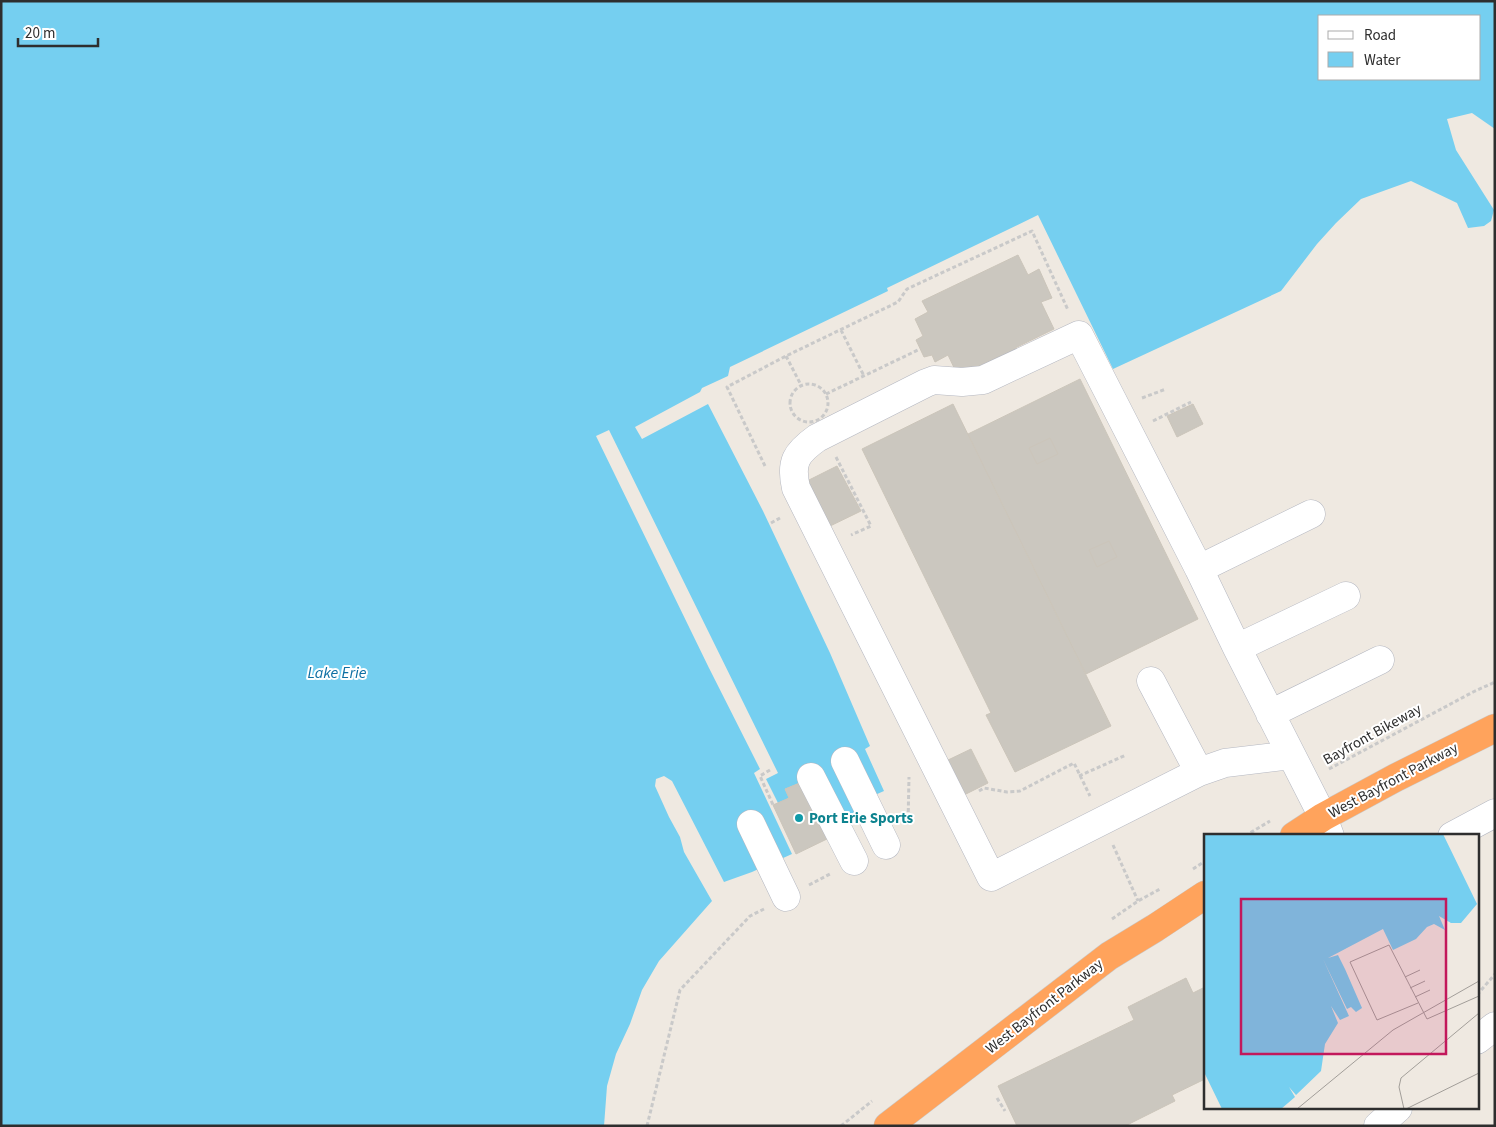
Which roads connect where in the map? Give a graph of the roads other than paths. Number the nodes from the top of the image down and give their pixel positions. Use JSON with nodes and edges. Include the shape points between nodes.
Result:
{"nodes":[{"id":1,"x":1311,"y":514,"type":"dead end"},
{"id":2,"x":1199,"y":569,"type":"junction"},
{"id":3,"x":1346,"y":596,"type":"dead end"},
{"id":4,"x":1237,"y":648,"type":"junction"},
{"id":5,"x":1380,"y":660,"type":"dead end"},
{"id":6,"x":1151,"y":682,"type":"dead end"},
{"id":7,"x":1270,"y":714,"type":"junction"},
{"id":8,"x":1495,"y":728,"type":"edge"},
{"id":9,"x":1291,"y":755,"type":"junction"},
{"id":10,"x":845,"y":761,"type":"dead end"},
{"id":11,"x":1199,"y":772,"type":"junction"},
{"id":12,"x":812,"y":777,"type":"dead end"},
{"id":13,"x":1495,"y":813,"type":"edge"},
{"id":14,"x":751,"y":824,"type":"dead end"},
{"id":15,"x":1326,"y":826,"type":"edge"},
{"id":16,"x":1300,"y":834,"type":"edge"},
{"id":17,"x":1456,"y":834,"type":"edge"},
{"id":18,"x":886,"y":845,"type":"dead end"},
{"id":19,"x":854,"y":861,"type":"dead end"},
{"id":20,"x":1204,"y":896,"type":"edge"},
{"id":21,"x":786,"y":897,"type":"dead end"},
{"id":22,"x":1495,"y":1026,"type":"edge"},
{"id":23,"x":1478,"y":1039,"type":"edge"},
{"id":24,"x":1396,"y":1110,"type":"edge"},
{"id":25,"x":888,"y":1126,"type":"edge"},
{"id":26,"x":1378,"y":1126,"type":"edge"}],
"edges":[{"from":1,"to":2,"type":"street"},
{"from":2,"to":4,"type":"street"},
{"from":2,"to":11,"type":"street","via":[[1079,334],[983,380],[934,380],[926,383],[817,438],[796,457],[793,475],[796,488],[991,877]]},
{"from":3,"to":4,"type":"street"},
{"from":4,"to":7,"type":"street"},
{"from":5,"to":7,"type":"street"},
{"from":6,"to":11,"type":"street"},
{"from":7,"to":9,"type":"street"},
{"from":8,"to":15,"type":"highway","name":"West Bayfront Parkway"},
{"from":9,"to":11,"type":"street","via":[[1225,763]]},
{"from":9,"to":15,"type":"street"},
{"from":10,"to":18,"type":"street"},
{"from":12,"to":19,"type":"street"},
{"from":13,"to":17,"type":"street"},
{"from":14,"to":21,"type":"street"},
{"from":15,"to":16,"type":"highway","name":"West Bayfront Parkway"},
{"from":20,"to":25,"type":"highway","name":"West Bayfront Parkway","via":[[1109,956]]},
{"from":22,"to":23,"type":"street"},
{"from":24,"to":26,"type":"street"}]}
